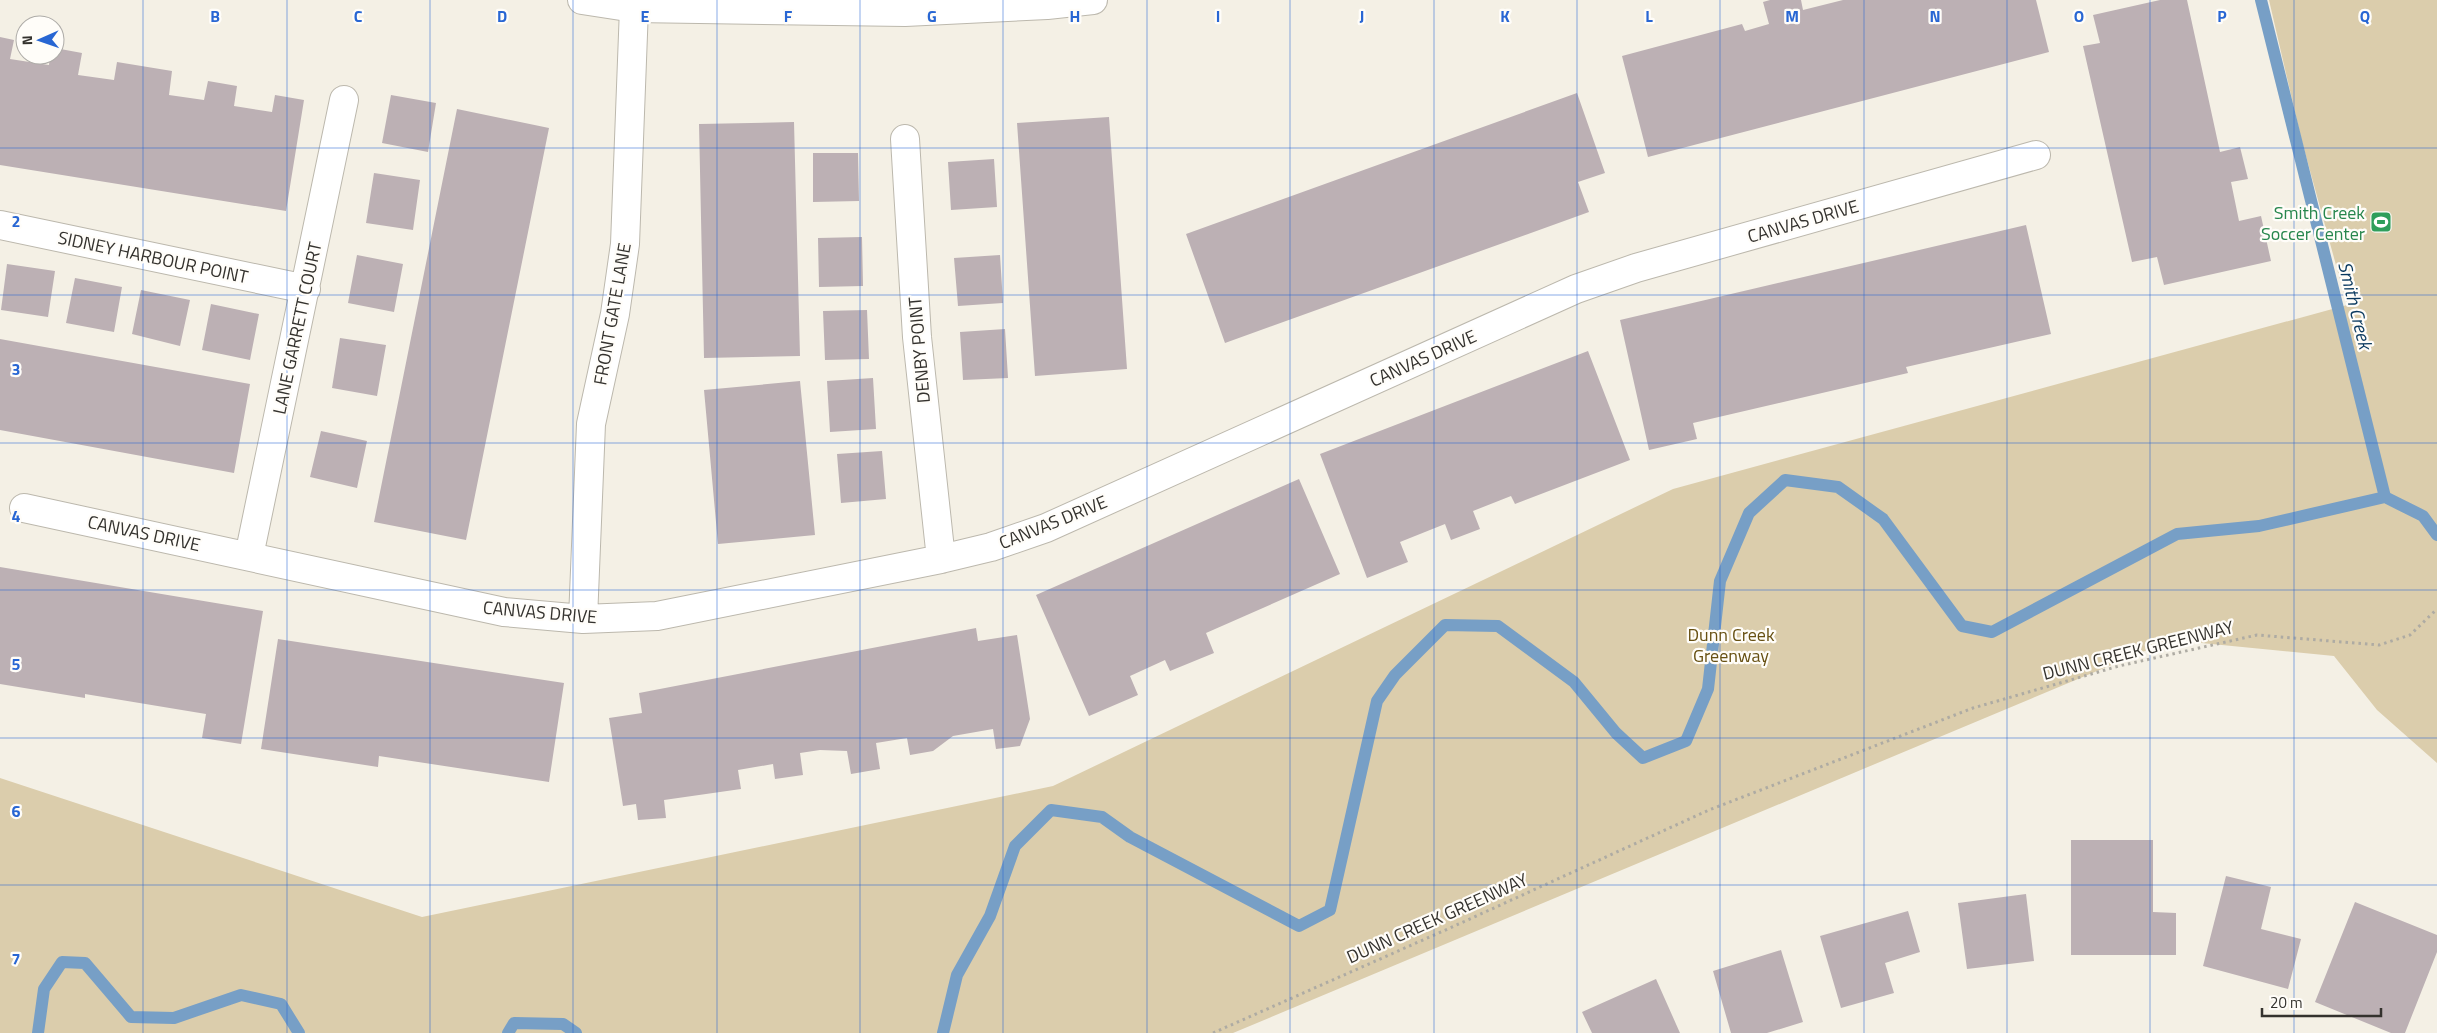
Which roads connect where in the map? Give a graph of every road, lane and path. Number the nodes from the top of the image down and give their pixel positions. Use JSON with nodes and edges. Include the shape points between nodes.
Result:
{"nodes":[{"id":1,"x":582,"y":0,"type":"edge"},
{"id":2,"x":1093,"y":0,"type":"edge"},
{"id":3,"x":634,"y":8,"type":"junction"},
{"id":4,"x":344,"y":100,"type":"dead end"},
{"id":5,"x":904,"y":139,"type":"dead end"},
{"id":6,"x":2036,"y":155,"type":"dead end"},
{"id":7,"x":0,"y":225,"type":"edge"},
{"id":8,"x":306,"y":289,"type":"junction"},
{"id":9,"x":24,"y":508,"type":"dead end"},
{"id":10,"x":249,"y":556,"type":"junction"},
{"id":11,"x":941,"y":559,"type":"junction"},
{"id":12,"x":2437,"y":609,"type":"edge"},
{"id":13,"x":583,"y":619,"type":"junction"},
{"id":14,"x":1213,"y":1033,"type":"edge"}],
"edges":[{"from":1,"to":3,"type":"street"},
{"from":2,"to":3,"type":"street","via":[[905,12]]},
{"from":3,"to":13,"type":"street","name":"FRONT GATE LANE","via":[[625,244],[615,314],[591,424]]},
{"from":4,"to":8,"type":"street","name":"LANE GARRETT COURT"},
{"from":5,"to":11,"type":"street","name":"DENBY POINT","via":[[917,337]]},
{"from":6,"to":11,"type":"street","name":"CANVAS DRIVE","via":[[1636,268],[1576,289],[1046,528],[991,547]]},
{"from":7,"to":8,"type":"street","name":"SIDNEY HARBOUR POINT"},
{"from":8,"to":10,"type":"street","name":"LANE GARRETT COURT"},
{"from":9,"to":10,"type":"street","name":"CANVAS DRIVE"},
{"from":10,"to":13,"type":"street","name":"CANVAS DRIVE","via":[[504,612]]},
{"from":11,"to":13,"type":"street","name":"CANVAS DRIVE","via":[[658,616]]},
{"from":12,"to":14,"type":"path","name":"DUNN CREEK GREENWAY","via":[[2410,635],[2379,645],[2257,635],[2119,666],[1973,708],[1709,810]]}]}
